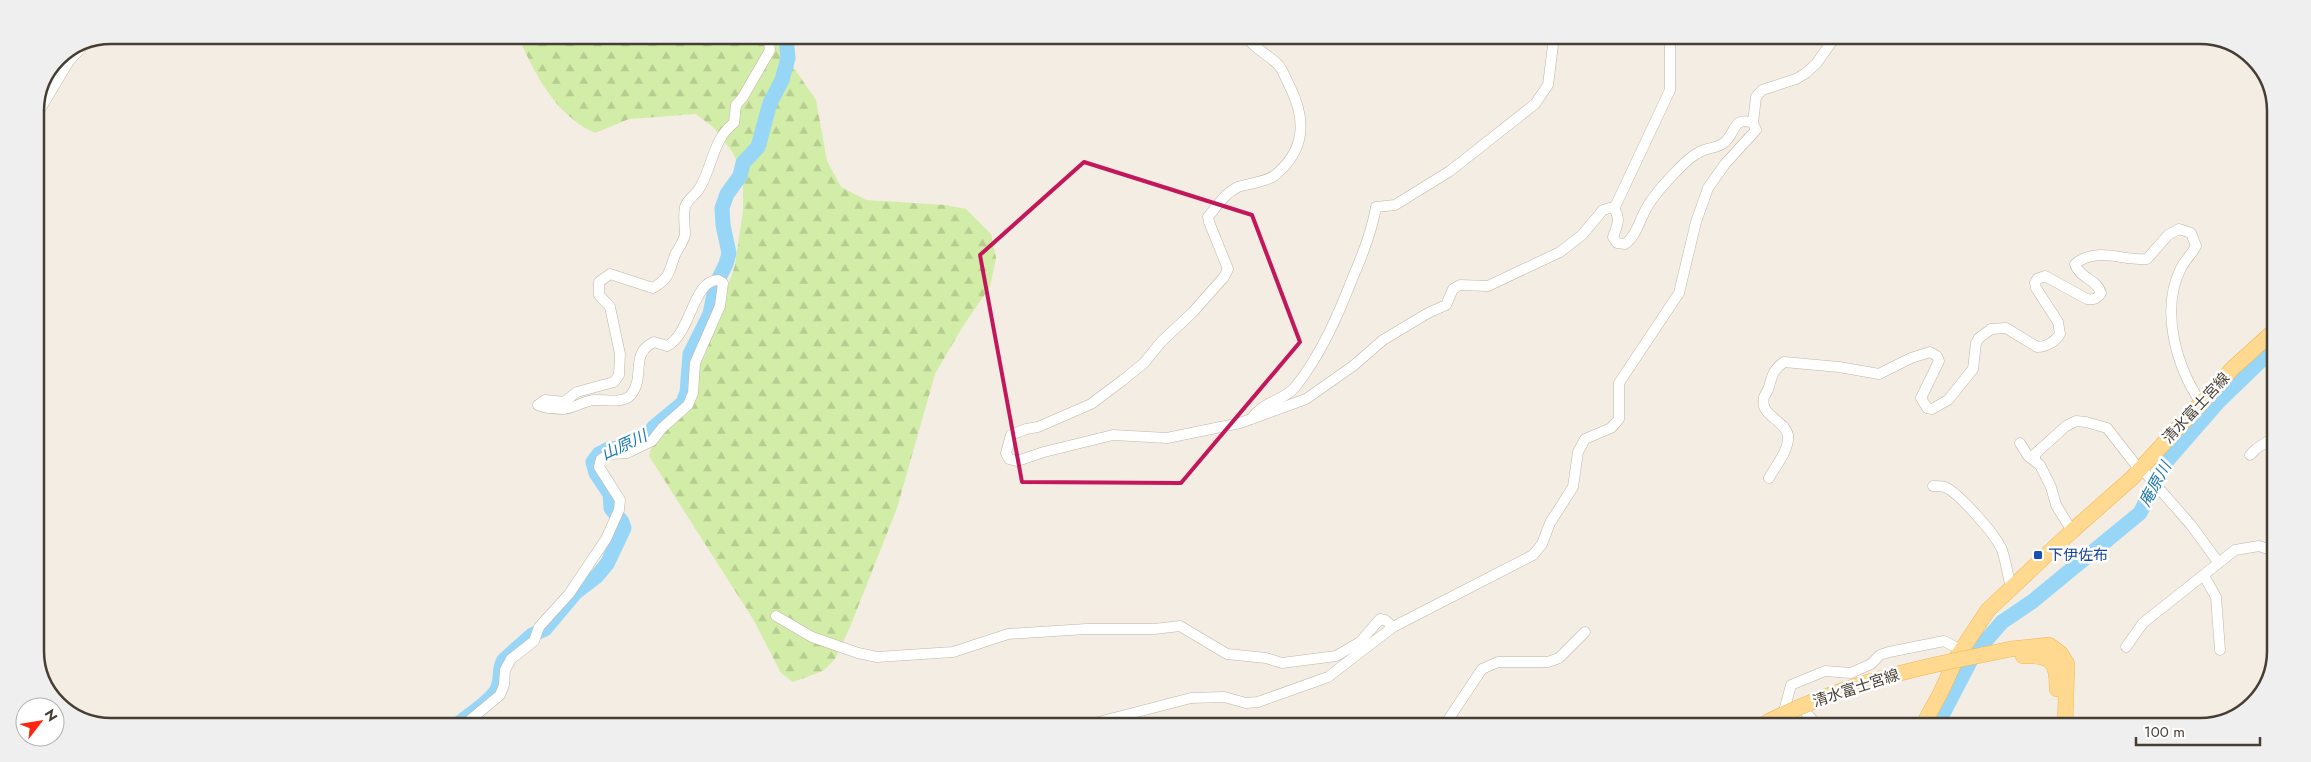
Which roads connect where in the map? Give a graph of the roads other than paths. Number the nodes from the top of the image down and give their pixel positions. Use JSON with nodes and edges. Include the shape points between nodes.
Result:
{"nodes":[{"id":1,"x":769,"y":44,"type":"edge"},
{"id":2,"x":1253,"y":44,"type":"edge"},
{"id":3,"x":1553,"y":44,"type":"edge"},
{"id":4,"x":1670,"y":44,"type":"edge"},
{"id":5,"x":1830,"y":44,"type":"edge"},
{"id":6,"x":75,"y":54,"type":"edge"},
{"id":7,"x":45,"y":102,"type":"edge"},
{"id":8,"x":1754,"y":123,"type":"junction"},
{"id":9,"x":1614,"y":209,"type":"junction"},
{"id":10,"x":2267,"y":337,"type":"edge"},
{"id":11,"x":2201,"y":403,"type":"junction"},
{"id":12,"x":1251,"y":419,"type":"junction"},
{"id":13,"x":2267,"y":441,"type":"edge"},
{"id":14,"x":2020,"y":443,"type":"dead end"},
{"id":15,"x":2250,"y":456,"type":"dead end"},
{"id":16,"x":2035,"y":460,"type":"junction"},
{"id":17,"x":2140,"y":469,"type":"junction"},
{"id":18,"x":1769,"y":478,"type":"dead end"},
{"id":19,"x":1933,"y":486,"type":"dead end"},
{"id":20,"x":2072,"y":530,"type":"junction"},
{"id":21,"x":2267,"y":549,"type":"edge"},
{"id":22,"x":2218,"y":562,"type":"junction"},
{"id":23,"x":2204,"y":576,"type":"junction"},
{"id":24,"x":2011,"y":588,"type":"junction"},
{"id":25,"x":776,"y":616,"type":"dead end"},
{"id":26,"x":1393,"y":628,"type":"junction"},
{"id":27,"x":1585,"y":632,"type":"dead end"},
{"id":28,"x":2126,"y":647,"type":"dead end"},
{"id":29,"x":1961,"y":650,"type":"junction"},
{"id":30,"x":2220,"y":650,"type":"dead end"},
{"id":31,"x":1982,"y":656,"type":"junction"},
{"id":32,"x":1806,"y":713,"type":"dead end"},
{"id":33,"x":473,"y":718,"type":"edge"},
{"id":34,"x":1114,"y":718,"type":"edge"},
{"id":35,"x":1449,"y":718,"type":"edge"},
{"id":36,"x":1776,"y":718,"type":"edge"},
{"id":37,"x":1782,"y":718,"type":"edge"},
{"id":38,"x":1811,"y":718,"type":"edge"},
{"id":39,"x":1927,"y":718,"type":"edge"},
{"id":40,"x":2057,"y":718,"type":"edge"},
{"id":41,"x":2065,"y":718,"type":"edge"}],
"edges":[{"from":1,"to":33,"type":"street","via":[[770,50],[736,105],[734,123],[727,128],[710,160],[699,190],[689,198],[685,208],[684,237],[672,268],[661,284],[653,288],[610,274],[599,282],[599,295],[610,307],[620,354],[619,375],[614,382],[577,392],[564,402],[546,400],[538,405],[567,409],[587,400],[622,400],[630,396],[637,384],[639,357],[646,346],[654,342],[667,346],[674,342],[704,286],[718,280],[723,283],[720,306],[695,363],[693,393],[688,405],[652,441],[627,453],[610,454],[601,459],[599,467],[620,500],[606,539],[569,594],[539,627],[534,640],[511,659],[505,670],[500,695]]},
{"from":2,"to":12,"type":"street","via":[[1280,66],[1294,96],[1301,127],[1298,146],[1286,164],[1272,177],[1237,188],[1226,195],[1208,217],[1228,269],[1224,277],[1144,363],[1091,404],[1011,435],[1006,454],[1009,459],[1017,461],[1113,435],[1167,438]]},
{"from":3,"to":12,"type":"street","via":[[1548,84],[1535,104],[1443,176],[1395,205],[1376,207],[1364,250],[1322,348],[1295,388],[1258,408]]},
{"from":4,"to":9,"type":"street","via":[[1670,90]]},
{"from":5,"to":8,"type":"street","via":[[1806,73],[1762,90],[1756,97]]},
{"from":6,"to":7,"type":"street"},
{"from":8,"to":9,"type":"street","via":[[1740,122],[1727,141],[1691,158],[1645,209],[1626,244],[1617,243],[1613,236],[1619,222]]},
{"from":8,"to":26,"type":"street","via":[[1756,130],[1708,188],[1679,292],[1619,383],[1619,419],[1611,428],[1585,439],[1578,452],[1573,487],[1534,556]]},
{"from":9,"to":12,"type":"street","via":[[1603,210],[1582,235],[1560,252],[1534,265],[1488,286],[1460,285],[1453,289],[1446,305],[1383,340],[1322,389],[1306,399]]},
{"from":10,"to":11,"type":"main road","name":"清水富士宮線"},
{"from":11,"to":17,"type":"main road","name":"清水富士宮線"},
{"from":11,"to":18,"type":"street","via":[[2181,366],[2170,323],[2181,268],[2196,246],[2192,233],[2180,229],[2168,235],[2147,259],[2101,255],[2075,264],[2076,270],[2100,288],[2101,293],[2093,300],[2045,276],[2037,279],[2036,288],[2058,322],[2058,338],[2037,347],[2006,328],[1991,329],[1976,342],[1974,369],[1948,400],[1932,409],[1927,408],[1921,398],[1939,361],[1930,352],[1879,374],[1784,362],[1773,371],[1764,397],[1769,415],[1788,435],[1787,446]]},
{"from":13,"to":15,"type":"street"},
{"from":14,"to":16,"type":"street","via":[[2028,456]]},
{"from":16,"to":17,"type":"street","via":[[2035,454],[2042,446],[2076,421],[2107,428]]},
{"from":16,"to":20,"type":"street","via":[[2044,471],[2056,505]]},
{"from":17,"to":20,"type":"main road","name":"清水富士宮線"},
{"from":17,"to":22,"type":"street","via":[[2191,525]]},
{"from":19,"to":24,"type":"street","via":[[1944,487],[1958,496],[1982,521],[2002,550]]},
{"from":20,"to":24,"type":"main road","name":"清水富士宮線"},
{"from":21,"to":22,"type":"street","via":[[2259,546],[2235,550]]},
{"from":22,"to":23,"type":"street"},
{"from":23,"to":28,"type":"street","via":[[2143,623]]},
{"from":23,"to":30,"type":"street","via":[[2216,597]]},
{"from":24,"to":29,"type":"main road","name":"清水富士宮線","via":[[1988,610]]},
{"from":25,"to":26,"type":"street","via":[[812,637],[858,654],[877,657],[953,652],[1008,634],[1180,626],[1227,654],[1282,663],[1336,656],[1360,642],[1380,619]]},
{"from":26,"to":34,"type":"street","via":[[1328,677],[1258,702],[1246,703],[1224,697],[1191,698]]},
{"from":27,"to":35,"type":"street","via":[[1560,658],[1548,662],[1498,662],[1482,669]]},
{"from":29,"to":37,"type":"street","via":[[1944,640],[1880,655],[1871,664],[1851,673],[1825,671],[1791,686]]},
{"from":29,"to":39,"type":"main road","name":"清水富士宮線"},
{"from":31,"to":36,"type":"main road","name":"清水富士宮線","bridge":true,"via":[[1930,665],[1870,681]]},
{"from":31,"to":40,"type":"main road","name":"清水富士宮線","via":[[2041,655],[2052,661],[2057,670]]},
{"from":31,"to":41,"type":"main road","name":"清水富士宮線","via":[[2049,644],[2067,664]]},
{"from":32,"to":38,"type":"street"}]}
